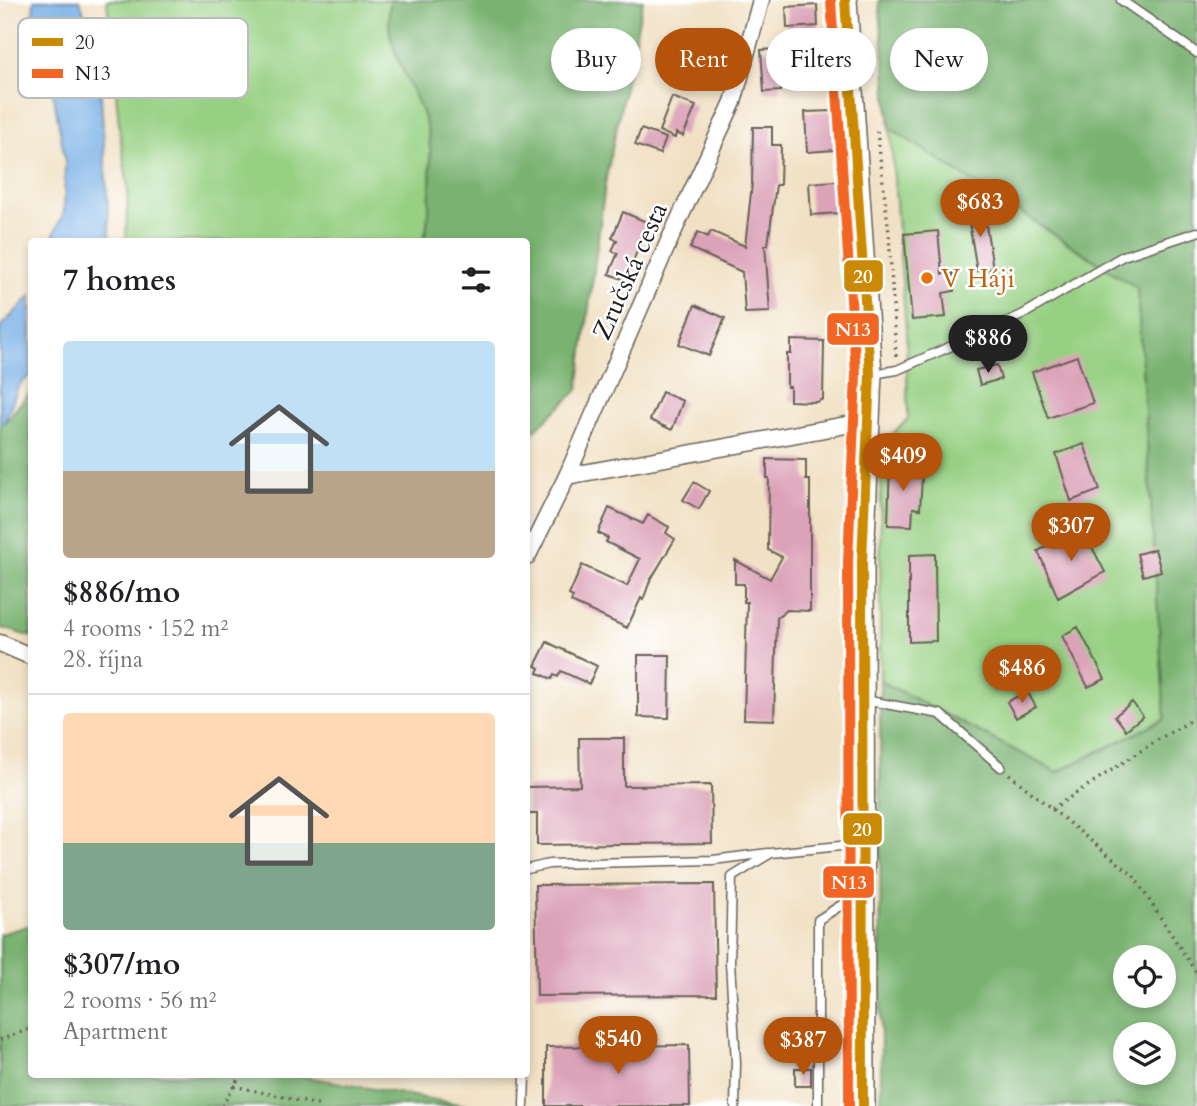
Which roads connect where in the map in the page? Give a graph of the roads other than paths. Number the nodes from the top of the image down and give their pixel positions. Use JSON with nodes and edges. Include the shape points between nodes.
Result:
{"nodes":[{"id":1,"x":761,"y":0,"type":"edge"},
{"id":2,"x":845,"y":0,"type":"edge"},
{"id":3,"x":1121,"y":0,"type":"edge"},
{"id":4,"x":1197,"y":54,"type":"edge"},
{"id":5,"x":1197,"y":232,"type":"edge"},
{"id":6,"x":870,"y":374,"type":"junction"},
{"id":7,"x":868,"y":421,"type":"junction"},
{"id":8,"x":567,"y":476,"type":"junction"},
{"id":9,"x":530,"y":551,"type":"edge"},
{"id":10,"x":0,"y":643,"type":"edge"},
{"id":11,"x":28,"y":655,"type":"edge"},
{"id":12,"x":862,"y":700,"type":"junction"},
{"id":13,"x":1000,"y":767,"type":"road end"},
{"id":14,"x":862,"y":843,"type":"junction"},
{"id":15,"x":771,"y":852,"type":"junction"},
{"id":16,"x":530,"y":868,"type":"edge"},
{"id":17,"x":862,"y":891,"type":"junction"},
{"id":18,"x":525,"y":1078,"type":"edge"},
{"id":19,"x":524,"y":1106,"type":"edge"},
{"id":20,"x":735,"y":1106,"type":"edge"},
{"id":21,"x":818,"y":1106,"type":"edge"},
{"id":22,"x":863,"y":1106,"type":"edge"}],
"edges":[{"from":1,"to":8,"type":"street","name":"Zručská cesta","via":[[733,102]]},
{"from":2,"to":6,"type":"main road"},
{"from":3,"to":4,"type":"lane"},
{"from":5,"to":6,"type":"lane","via":[[1123,256],[1022,315],[897,370]]},
{"from":6,"to":7,"type":"main road"},
{"from":7,"to":8,"type":"street"},
{"from":7,"to":12,"type":"main road"},
{"from":8,"to":9,"type":"street","name":"Zručská cesta"},
{"from":10,"to":11,"type":"street"},
{"from":12,"to":13,"type":"lane","via":[[940,714]]},
{"from":12,"to":14,"type":"main road"},
{"from":14,"to":15,"type":"lane"},
{"from":14,"to":17,"type":"main road"},
{"from":15,"to":16,"type":"lane","via":[[713,860]]},
{"from":15,"to":20,"type":"lane","via":[[732,877]]},
{"from":17,"to":21,"type":"lane","via":[[818,920]]},
{"from":17,"to":22,"type":"main road"},
{"from":18,"to":19,"type":"lane"}]}
